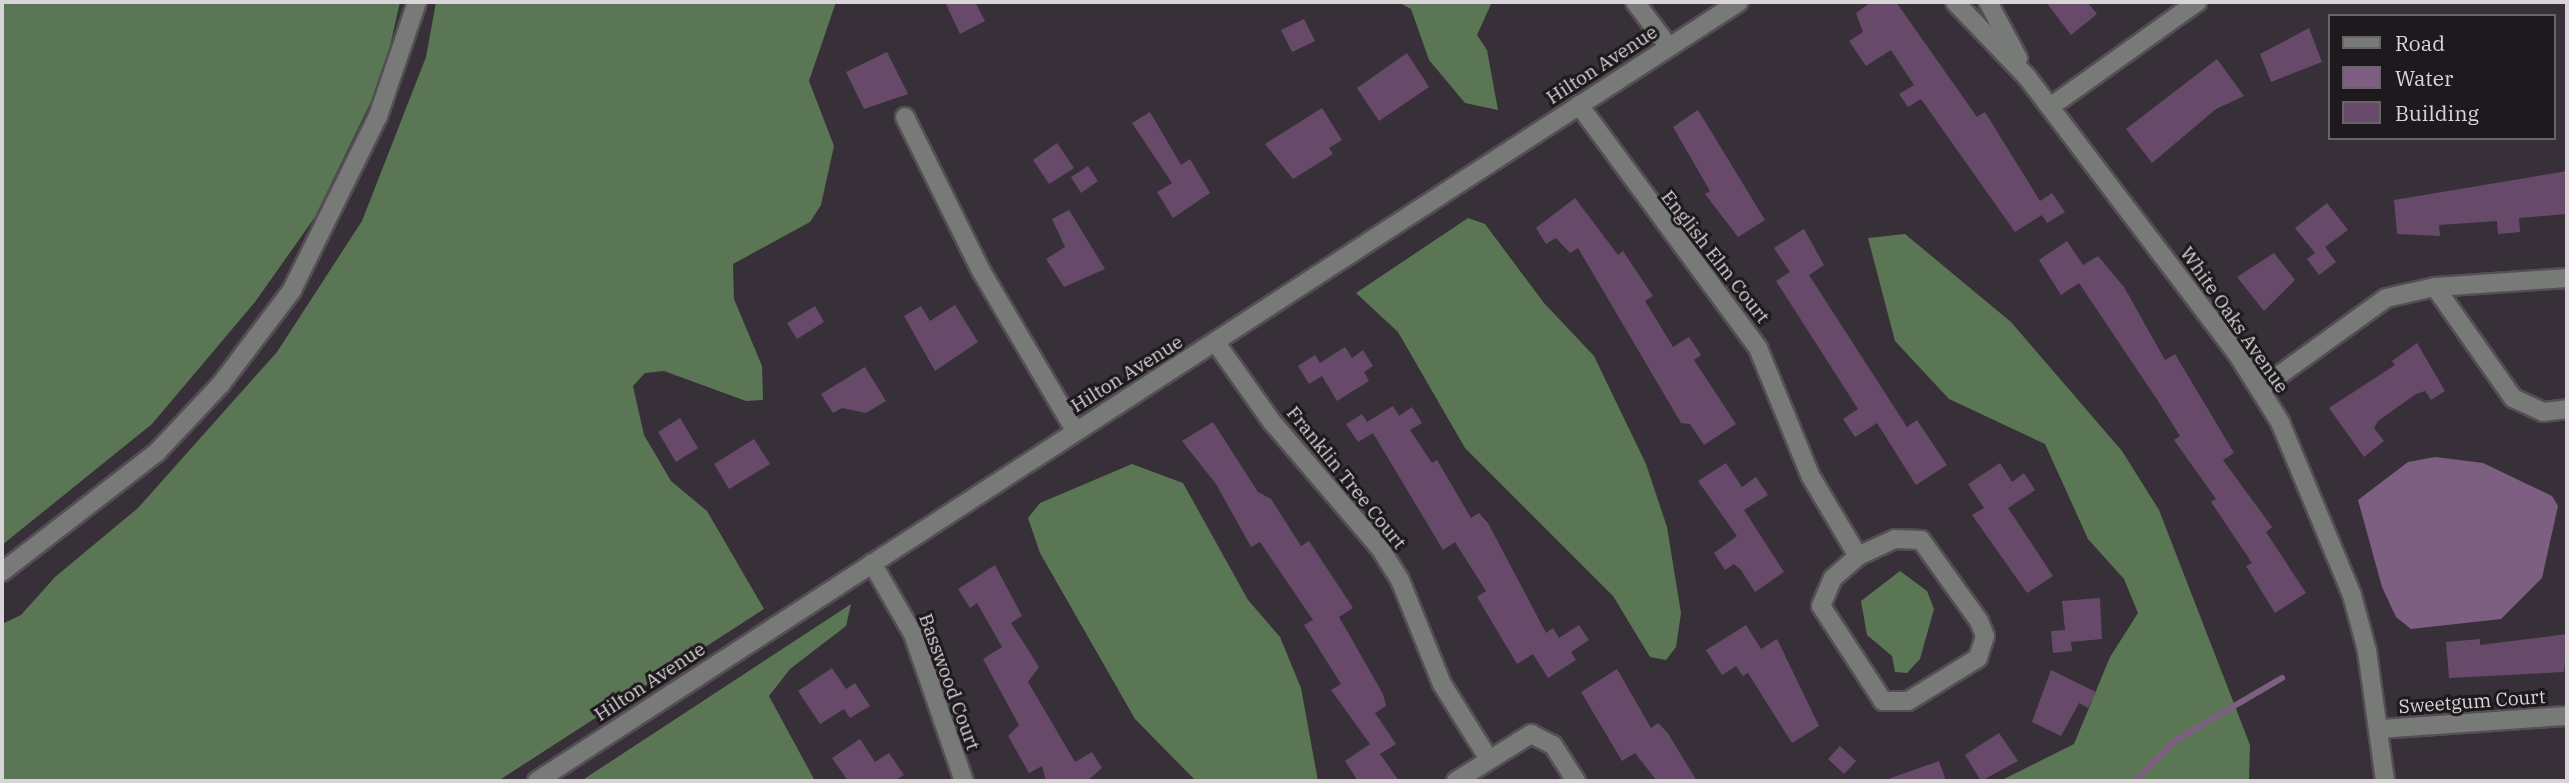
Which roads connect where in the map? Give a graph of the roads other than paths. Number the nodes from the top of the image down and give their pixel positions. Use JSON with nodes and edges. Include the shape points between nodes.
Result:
{"nodes":[{"id":1,"x":417,"y":2,"type":"edge"},
{"id":2,"x":1635,"y":2,"type":"edge"},
{"id":3,"x":1739,"y":2,"type":"edge"},
{"id":4,"x":1955,"y":2,"type":"edge"},
{"id":5,"x":1988,"y":2,"type":"edge"},
{"id":6,"x":2197,"y":2,"type":"edge"},
{"id":7,"x":1668,"y":47,"type":"junction"},
{"id":8,"x":2027,"y":77,"type":"junction"},
{"id":9,"x":1579,"y":105,"type":"junction"},
{"id":10,"x":2050,"y":107,"type":"junction"},
{"id":11,"x":905,"y":117,"type":"dead end"},
{"id":12,"x":2567,"y":278,"type":"edge"},
{"id":13,"x":2435,"y":287,"type":"junction"},
{"id":14,"x":1216,"y":343,"type":"junction"},
{"id":15,"x":2260,"y":389,"type":"junction"},
{"id":16,"x":2567,"y":410,"type":"edge"},
{"id":17,"x":1075,"y":430,"type":"junction"},
{"id":18,"x":1858,"y":556,"type":"junction"},
{"id":19,"x":872,"y":563,"type":"junction"},
{"id":20,"x":2,"y":572,"type":"edge"},
{"id":21,"x":2567,"y":716,"type":"edge"},
{"id":22,"x":2380,"y":729,"type":"junction"},
{"id":23,"x":1488,"y":758,"type":"junction"},
{"id":24,"x":537,"y":781,"type":"edge"},
{"id":25,"x":964,"y":781,"type":"edge"},
{"id":26,"x":1455,"y":781,"type":"edge"},
{"id":27,"x":1576,"y":781,"type":"edge"},
{"id":28,"x":2385,"y":781,"type":"edge"}],
"edges":[{"from":1,"to":20,"type":"street","via":[[378,116],[292,290],[221,384],[158,452]]},
{"from":2,"to":7,"type":"street"},
{"from":3,"to":7,"type":"street","name":"Hilton Avenue"},
{"from":4,"to":8,"type":"street","name":"White Oaks Avenue"},
{"from":5,"to":8,"type":"street","name":"White Oaks Avenue"},
{"from":6,"to":10,"type":"street"},
{"from":7,"to":9,"type":"street","name":"Hilton Avenue"},
{"from":8,"to":10,"type":"street","name":"White Oaks Avenue"},
{"from":9,"to":14,"type":"street","name":"Hilton Avenue"},
{"from":9,"to":18,"type":"street","name":"English Elm Court","via":[[1758,348],[1811,477]]},
{"from":10,"to":15,"type":"street","name":"White Oaks Avenue"},
{"from":11,"to":17,"type":"street","via":[[979,269]]},
{"from":12,"to":13,"type":"street"},
{"from":13,"to":15,"type":"street","via":[[2361,311]]},
{"from":13,"to":16,"type":"street","via":[[2513,398],[2543,412]]},
{"from":14,"to":17,"type":"street","name":"Hilton Avenue"},
{"from":14,"to":23,"type":"street","name":"Franklin Tree Court","via":[[1272,422],[1380,548],[1400,580],[1442,684]]},
{"from":15,"to":22,"type":"street","name":"White Oaks Avenue","via":[[2334,540],[2367,651]]},
{"from":17,"to":19,"type":"street","name":"Hilton Avenue"},
{"from":18,"to":18,"type":"street","via":[[1909,535],[1930,548],[1979,621],[1985,636],[1978,658],[1908,701],[1882,701],[1821,606],[1833,578]]},
{"from":19,"to":24,"type":"street","name":"Hilton Avenue"},
{"from":19,"to":25,"type":"street","name":"Basswood Court","via":[[913,634]]},
{"from":21,"to":22,"type":"street","name":"Sweetgum Court"},
{"from":22,"to":28,"type":"street","name":"White Oaks Avenue"},
{"from":23,"to":26,"type":"street"},
{"from":23,"to":27,"type":"street","via":[[1517,740],[1543,737]]}]}
